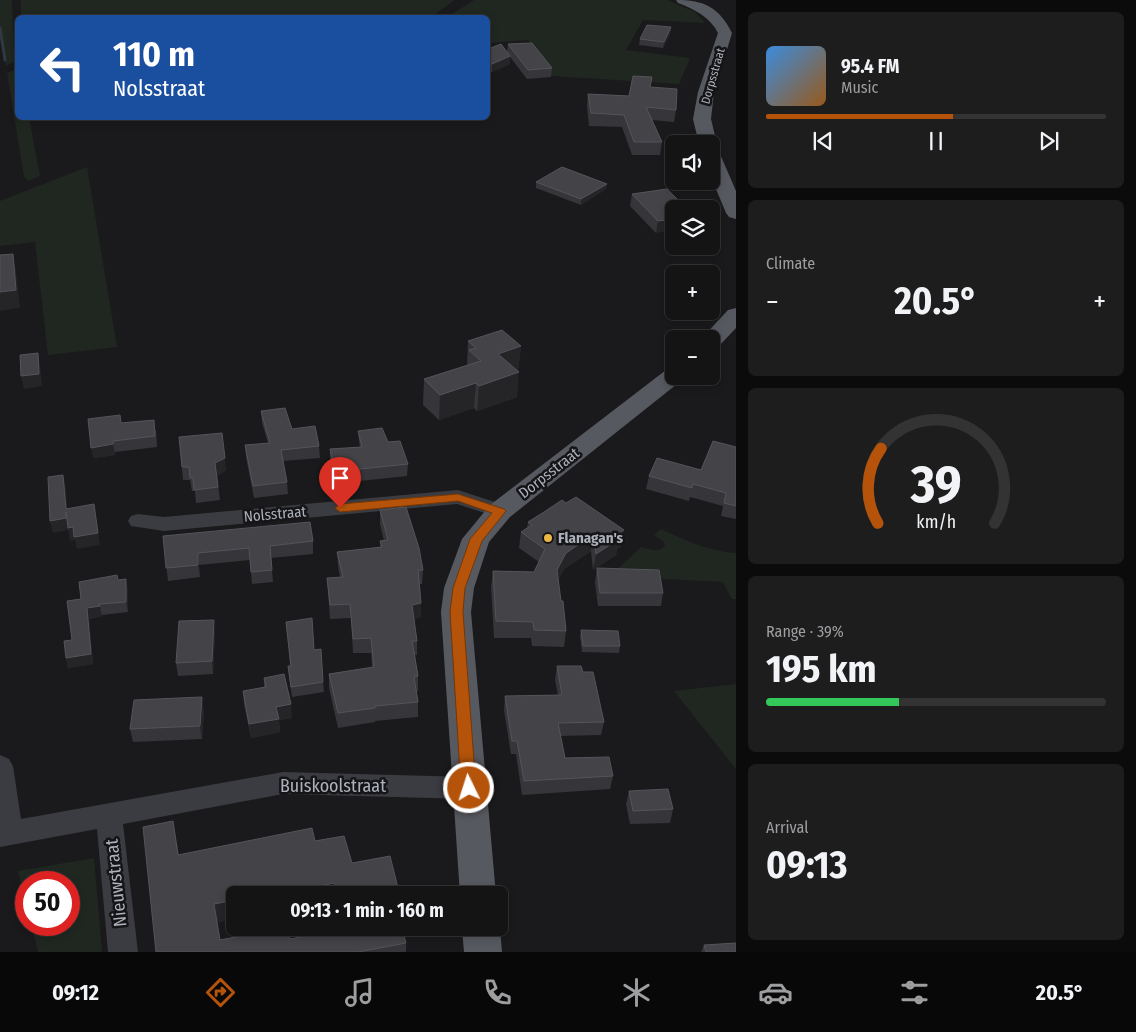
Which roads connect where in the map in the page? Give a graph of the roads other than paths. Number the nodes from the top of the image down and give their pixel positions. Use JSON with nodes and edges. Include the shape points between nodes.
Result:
{"nodes":[{"id":1,"x":683,"y":0,"type":"edge"},
{"id":2,"x":730,"y":33,"type":"edge"},
{"id":3,"x":706,"y":135,"type":"edge"},
{"id":4,"x":720,"y":175,"type":"edge"},
{"id":5,"x":736,"y":213,"type":"edge"},
{"id":6,"x":736,"y":315,"type":"edge"},
{"id":7,"x":720,"y":332,"type":"edge"},
{"id":8,"x":665,"y":382,"type":"edge"},
{"id":9,"x":500,"y":511,"type":"junction"},
{"id":10,"x":138,"y":521,"type":"dead end"},
{"id":11,"x":0,"y":766,"type":"edge"},
{"id":12,"x":469,"y":788,"type":"junction"},
{"id":13,"x":109,"y":814,"type":"junction"},
{"id":14,"x":5,"y":834,"type":"edge"},
{"id":15,"x":477,"y":886,"type":"edge"},
{"id":16,"x":482,"y":936,"type":"edge"},
{"id":17,"x":123,"y":952,"type":"edge"},
{"id":18,"x":483,"y":952,"type":"edge"}],
"edges":[{"from":1,"to":2,"type":"main road","name":"Dorpsstraat","via":[[710,14]]},
{"from":2,"to":3,"type":"main road","name":"Dorpsstraat","via":[[706,92],[702,119]]},
{"from":4,"to":5,"type":"main road"},
{"from":6,"to":7,"type":"main road"},
{"from":8,"to":9,"type":"main road","name":"Dorpsstraat"},
{"from":9,"to":10,"type":"street","name":"Nolsstraat","via":[[458,497],[164,524]]},
{"from":9,"to":12,"type":"main road","name":"Dorpsstraat","via":[[476,539],[459,588],[456,612]]},
{"from":11,"to":14,"type":"street"},
{"from":12,"to":13,"type":"street","name":"Buiskoolstraat","via":[[283,783]]},
{"from":12,"to":15,"type":"main road","name":"Dorpsstraat"},
{"from":13,"to":14,"type":"street","name":"Buiskoolstraat"},
{"from":13,"to":17,"type":"street","name":"Nieuwstraat"},
{"from":16,"to":18,"type":"main road"}]}
